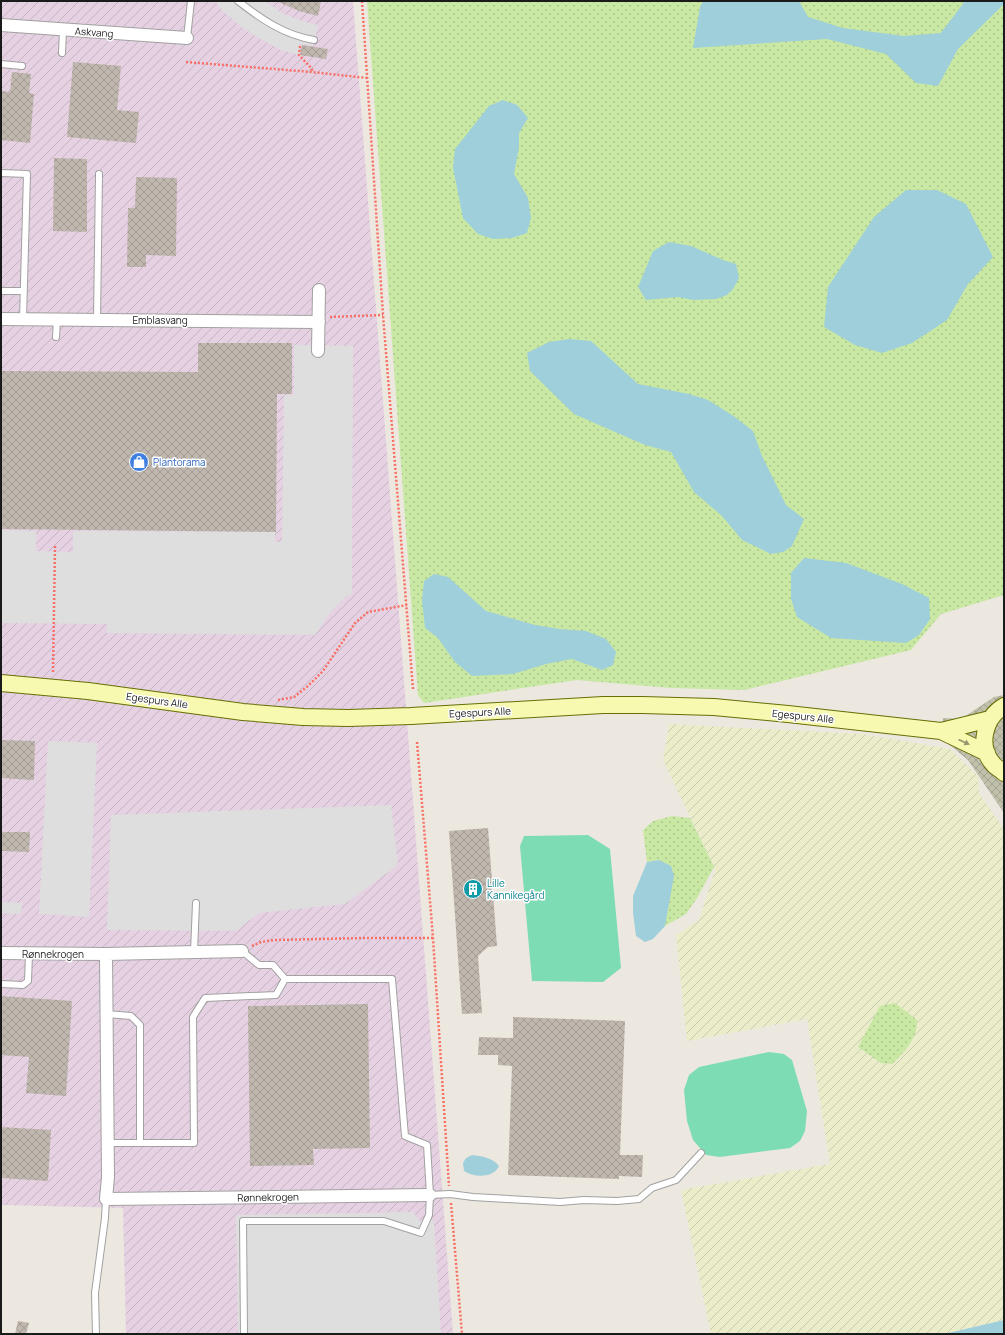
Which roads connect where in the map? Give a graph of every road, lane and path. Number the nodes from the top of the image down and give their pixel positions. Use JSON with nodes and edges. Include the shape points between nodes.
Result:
{"nodes":[{"id":1,"x":191,"y":1,"type":"edge"},
{"id":2,"x":238,"y":1,"type":"edge"},
{"id":3,"x":362,"y":1,"type":"edge"},
{"id":4,"x":1,"y":25,"type":"edge"},
{"id":5,"x":63,"y":30,"type":"junction"},
{"id":6,"x":187,"y":38,"type":"joint"},
{"id":7,"x":301,"y":38,"type":"junction"},
{"id":8,"x":314,"y":40,"type":"dead end"},
{"id":9,"x":62,"y":52,"type":"dead end"},
{"id":10,"x":186,"y":62,"type":"dead end"},
{"id":11,"x":1,"y":64,"type":"edge"},
{"id":12,"x":22,"y":66,"type":"dead end"},
{"id":13,"x":312,"y":72,"type":"junction"},
{"id":14,"x":367,"y":78,"type":"junction"},
{"id":15,"x":1,"y":173,"type":"edge"},
{"id":16,"x":99,"y":174,"type":"dead end"},
{"id":17,"x":319,"y":290,"type":"dead end"},
{"id":18,"x":1,"y":291,"type":"edge"},
{"id":19,"x":23,"y":291,"type":"junction"},
{"id":20,"x":383,"y":315,"type":"junction"},
{"id":21,"x":1,"y":319,"type":"edge"},
{"id":22,"x":23,"y":319,"type":"junction"},
{"id":23,"x":57,"y":320,"type":"junction"},
{"id":24,"x":97,"y":320,"type":"junction"},
{"id":25,"x":319,"y":322,"type":"junction"},
{"id":26,"x":56,"y":337,"type":"dead end"},
{"id":27,"x":318,"y":351,"type":"dead end"},
{"id":28,"x":56,"y":546,"type":"dead end"},
{"id":29,"x":407,"y":605,"type":"junction"},
{"id":30,"x":46,"y":672,"type":"dead end"},
{"id":31,"x":53,"y":672,"type":"junction"},
{"id":32,"x":60,"y":673,"type":"dead end"},
{"id":33,"x":1,"y":684,"type":"edge"},
{"id":34,"x":413,"y":689,"type":"dead end"},
{"id":35,"x":275,"y":700,"type":"dead end"},
{"id":36,"x":1004,"y":706,"type":"edge"},
{"id":37,"x":990,"y":719,"type":"junction"},
{"id":38,"x":942,"y":731,"type":"junction"},
{"id":39,"x":417,"y":742,"type":"dead end"},
{"id":40,"x":987,"y":753,"type":"junction"},
{"id":41,"x":1004,"y":773,"type":"edge"},
{"id":42,"x":196,"y":903,"type":"dead end"},
{"id":43,"x":433,"y":938,"type":"junction"},
{"id":44,"x":242,"y":951,"type":"junction"},
{"id":45,"x":194,"y":952,"type":"junction"},
{"id":46,"x":1,"y":954,"type":"edge"},
{"id":47,"x":29,"y":954,"type":"junction"},
{"id":48,"x":106,"y":954,"type":"junction"},
{"id":49,"x":285,"y":979,"type":"junction"},
{"id":50,"x":1,"y":984,"type":"edge"},
{"id":51,"x":106,"y":1014,"type":"junction"},
{"id":52,"x":108,"y":1143,"type":"junction"},
{"id":53,"x":140,"y":1143,"type":"junction"},
{"id":54,"x":701,"y":1153,"type":"dead end"},
{"id":55,"x":450,"y":1194,"type":"junction"},
{"id":56,"x":430,"y":1195,"type":"junction"},
{"id":57,"x":106,"y":1199,"type":"junction"},
{"id":58,"x":96,"y":1334,"type":"edge"},
{"id":59,"x":244,"y":1334,"type":"edge"},
{"id":60,"x":462,"y":1334,"type":"edge"}],
"edges":[{"from":1,"to":6,"type":"lane"},
{"from":2,"to":7,"type":"lane","via":[[276,28]]},
{"from":3,"to":14,"type":"path"},
{"from":4,"to":5,"type":"street","name":"Askvang"},
{"from":5,"to":6,"type":"street","name":"Askvang"},
{"from":5,"to":9,"type":"lane"},
{"from":7,"to":8,"type":"lane"},
{"from":7,"to":13,"type":"path","via":[[299,55]]},
{"from":10,"to":13,"type":"path"},
{"from":11,"to":12,"type":"lane"},
{"from":13,"to":14,"type":"path"},
{"from":14,"to":20,"type":"path"},
{"from":15,"to":19,"type":"lane","via":[[27,174]]},
{"from":16,"to":24,"type":"lane"},
{"from":17,"to":25,"type":"street"},
{"from":18,"to":19,"type":"lane"},
{"from":19,"to":22,"type":"lane"},
{"from":20,"to":25,"type":"path","via":[[326,317]]},
{"from":20,"to":29,"type":"path"},
{"from":21,"to":22,"type":"street","name":"Emblasvang"},
{"from":22,"to":23,"type":"street","name":"Emblasvang"},
{"from":23,"to":24,"type":"street","name":"Emblasvang"},
{"from":23,"to":26,"type":"lane"},
{"from":24,"to":25,"type":"street","name":"Emblasvang"},
{"from":25,"to":27,"type":"street"},
{"from":28,"to":31,"type":"path"},
{"from":29,"to":34,"type":"path"},
{"from":29,"to":35,"type":"path","via":[[368,612],[355,623],[323,671],[308,686],[294,697]]},
{"from":30,"to":31,"type":"path"},
{"from":31,"to":32,"type":"path"},
{"from":33,"to":38,"type":"street","name":"Egespurs Alle","via":[[88,691],[242,712],[303,717],[381,717],[642,705],[714,707]]},
{"from":36,"to":37,"type":"street"},
{"from":37,"to":38,"type":"street","name":"Egespurs Alle"},
{"from":37,"to":40,"type":"street","via":[[985,730],[984,742]]},
{"from":38,"to":40,"type":"street","name":"Egespurs Alle","one_way":true},
{"from":39,"to":43,"type":"path"},
{"from":40,"to":41,"type":"street","via":[[994,765]]},
{"from":42,"to":45,"type":"lane"},
{"from":43,"to":44,"type":"path","via":[[274,940],[261,942]]},
{"from":43,"to":55,"type":"path"},
{"from":44,"to":45,"type":"street","name":"Rønnekrogen"},
{"from":44,"to":49,"type":"lane","via":[[259,965],[273,965]]},
{"from":45,"to":48,"type":"street","name":"Rønnekrogen"},
{"from":46,"to":47,"type":"street","name":"Rønnekrogen"},
{"from":47,"to":48,"type":"street","name":"Rønnekrogen"},
{"from":47,"to":50,"type":"lane","via":[[28,981],[23,985]]},
{"from":48,"to":51,"type":"street"},
{"from":49,"to":53,"type":"lane","via":[[276,995],[205,998],[194,1017],[194,1143]]},
{"from":49,"to":56,"type":"lane","via":[[392,979],[405,1136],[427,1145]]},
{"from":51,"to":52,"type":"street"},
{"from":51,"to":53,"type":"lane","via":[[131,1016],[140,1025]]},
{"from":52,"to":53,"type":"lane"},
{"from":52,"to":57,"type":"street"},
{"from":54,"to":55,"type":"lane","via":[[676,1180],[652,1188],[639,1199],[560,1202]]},
{"from":55,"to":56,"type":"lane"},
{"from":55,"to":60,"type":"path"},
{"from":56,"to":57,"type":"street","name":"Rønnekrogen"},
{"from":56,"to":59,"type":"lane","via":[[429,1216],[421,1233],[384,1221],[243,1221]]},
{"from":57,"to":58,"type":"lane","via":[[95,1293]]}]}
